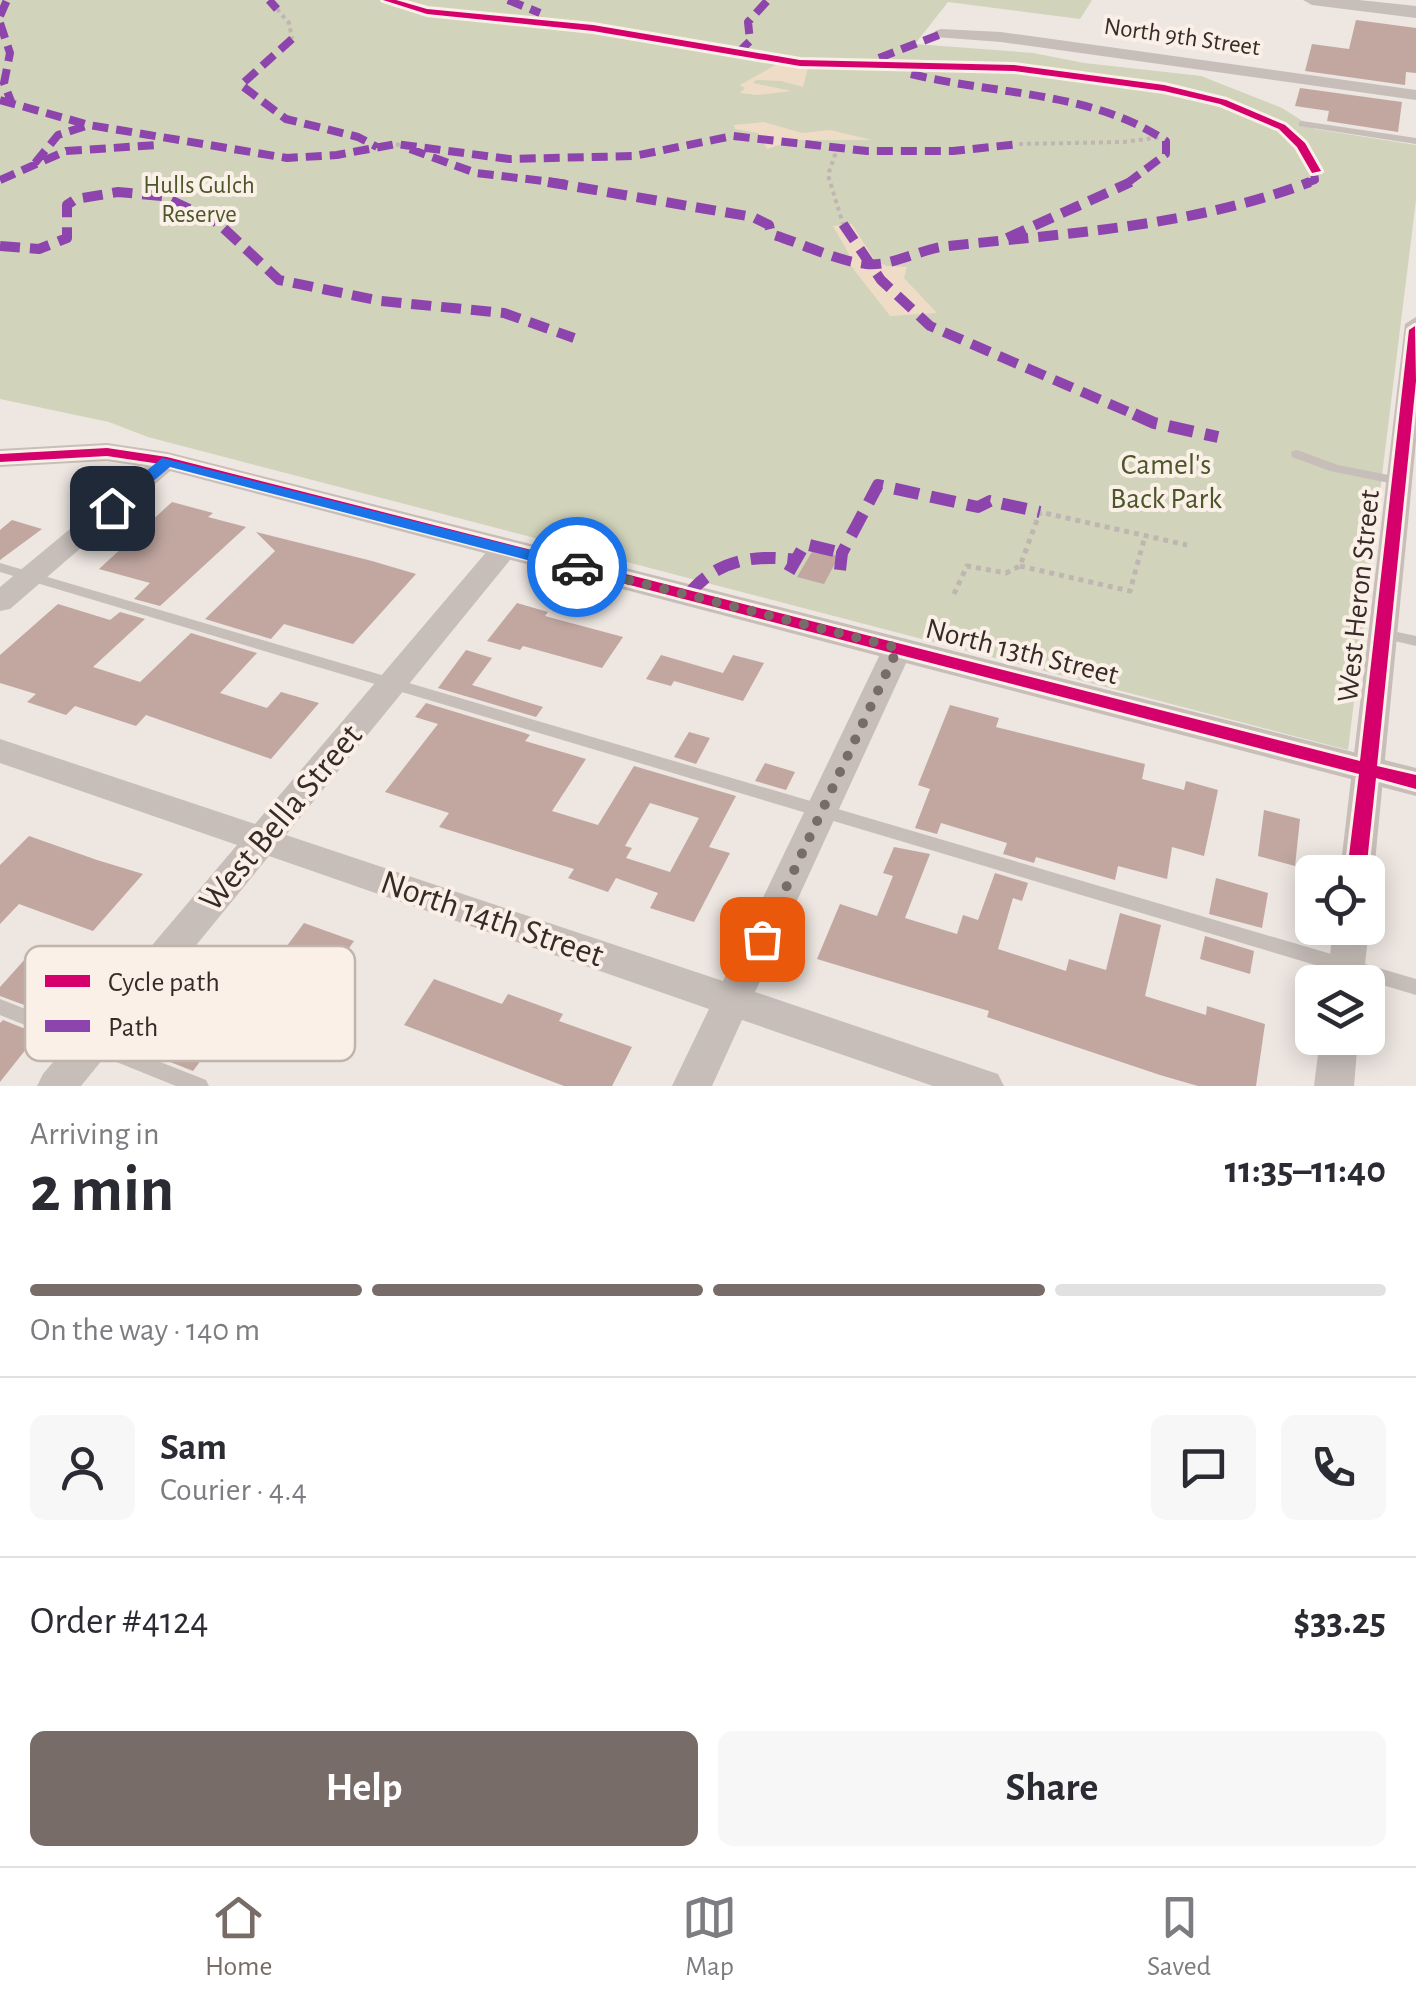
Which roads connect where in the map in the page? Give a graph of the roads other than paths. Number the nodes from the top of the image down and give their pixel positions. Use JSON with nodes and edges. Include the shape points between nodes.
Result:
{"nodes":[{"id":1,"x":1312,"y":0,"type":"edge"},
{"id":2,"x":1372,"y":0,"type":"edge"},
{"id":3,"x":1416,"y":10,"type":"edge"},
{"id":4,"x":941,"y":34,"type":"dead end"},
{"id":5,"x":1416,"y":95,"type":"edge"},
{"id":6,"x":1302,"y":124,"type":"dead end"},
{"id":7,"x":1416,"y":141,"type":"edge"},
{"id":8,"x":1416,"y":328,"type":"edge"},
{"id":9,"x":1411,"y":419,"type":"edge"},
{"id":10,"x":1297,"y":454,"type":"dead end"},
{"id":11,"x":15,"y":457,"type":"edge"},
{"id":12,"x":167,"y":461,"type":"junction"},
{"id":13,"x":1399,"y":481,"type":"junction"},
{"id":14,"x":1406,"y":514,"type":"edge"},
{"id":15,"x":504,"y":549,"type":"junction"},
{"id":16,"x":0,"y":566,"type":"edge"},
{"id":17,"x":31,"y":576,"type":"junction"},
{"id":18,"x":0,"y":602,"type":"edge"},
{"id":19,"x":1383,"y":634,"type":"junction"},
{"id":20,"x":1416,"y":642,"type":"edge"},
{"id":21,"x":898,"y":648,"type":"junction"},
{"id":22,"x":392,"y":684,"type":"junction"},
{"id":23,"x":0,"y":751,"type":"edge"},
{"id":24,"x":1368,"y":769,"type":"junction"},
{"id":25,"x":1416,"y":782,"type":"edge"},
{"id":26,"x":821,"y":812,"type":"junction"},
{"id":27,"x":262,"y":840,"type":"junction"},
{"id":28,"x":1359,"y":855,"type":"edge"},
{"id":29,"x":174,"y":946,"type":"edge"},
{"id":30,"x":1317,"y":965,"type":"edge"},
{"id":31,"x":1385,"y":981,"type":"edge"},
{"id":32,"x":1416,"y":987,"type":"edge"},
{"id":33,"x":732,"y":1001,"type":"junction"},
{"id":34,"x":0,"y":1007,"type":"edge"},
{"id":35,"x":25,"y":1017,"type":"edge"},
{"id":36,"x":1337,"y":1055,"type":"edge"},
{"id":37,"x":78,"y":1061,"type":"edge"},
{"id":38,"x":137,"y":1061,"type":"edge"},
{"id":39,"x":58,"y":1086,"type":"edge"},
{"id":40,"x":199,"y":1086,"type":"edge"},
{"id":41,"x":692,"y":1086,"type":"edge"},
{"id":42,"x":984,"y":1086,"type":"edge"},
{"id":43,"x":1334,"y":1086,"type":"edge"}],
"edges":[{"from":1,"to":3,"type":"street"},
{"from":2,"to":3,"type":"street"},
{"from":4,"to":5,"type":"street","name":"North 9th Street"},
{"from":6,"to":7,"type":"lane"},
{"from":8,"to":9,"type":"street","name":"West Heron Street"},
{"from":9,"to":13,"type":"street","name":"West Heron Street"},
{"from":10,"to":13,"type":"lane"},
{"from":11,"to":12,"type":"street","name":"North 13th Street","via":[[107,452]]},
{"from":12,"to":15,"type":"street","name":"North 13th Street"},
{"from":12,"to":17,"type":"street"},
{"from":13,"to":14,"type":"street","name":"West Heron Street"},
{"from":14,"to":19,"type":"street","name":"West Heron Street"},
{"from":15,"to":21,"type":"street","name":"North 13th Street"},
{"from":15,"to":22,"type":"street","name":"West Bella Street"},
{"from":16,"to":17,"type":"lane"},
{"from":17,"to":18,"type":"street"},
{"from":17,"to":22,"type":"lane"},
{"from":19,"to":20,"type":"lane"},
{"from":19,"to":24,"type":"street","name":"West Heron Street"},
{"from":21,"to":24,"type":"street","name":"North 13th Street"},
{"from":21,"to":26,"type":"street"},
{"from":22,"to":26,"type":"lane"},
{"from":22,"to":27,"type":"street","name":"West Bella Street"},
{"from":23,"to":27,"type":"street","name":"North 14th Street"},
{"from":24,"to":25,"type":"street","name":"North 13th Street"},
{"from":24,"to":28,"type":"street","name":"West Heron Street"},
{"from":26,"to":30,"type":"lane"},
{"from":26,"to":33,"type":"street"},
{"from":27,"to":29,"type":"street","name":"West Bella Street"},
{"from":27,"to":33,"type":"street","name":"North 14th Street"},
{"from":31,"to":32,"type":"lane"},
{"from":33,"to":41,"type":"street"},
{"from":33,"to":42,"type":"street","name":"North 14th Street"},
{"from":34,"to":35,"type":"lane"},
{"from":36,"to":43,"type":"street"},
{"from":37,"to":39,"type":"street","name":"West Bella Street"},
{"from":38,"to":40,"type":"lane"}]}
